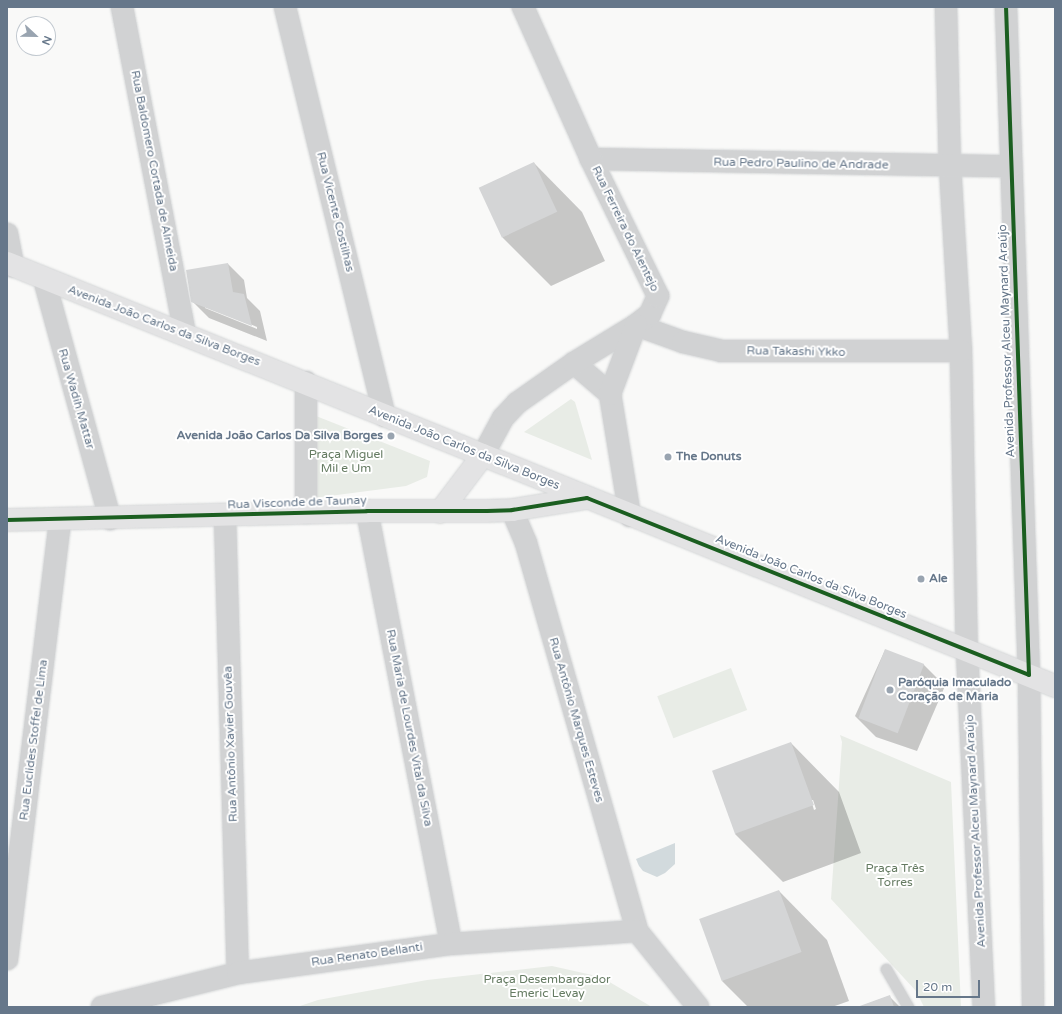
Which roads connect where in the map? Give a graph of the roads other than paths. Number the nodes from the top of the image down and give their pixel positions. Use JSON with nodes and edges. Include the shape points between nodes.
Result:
{"nodes":[{"id":1,"x":122,"y":7,"type":"edge"},
{"id":2,"x":285,"y":7,"type":"edge"},
{"id":3,"x":523,"y":7,"type":"edge"},
{"id":4,"x":946,"y":7,"type":"edge"},
{"id":5,"x":1006,"y":7,"type":"edge"},
{"id":6,"x":591,"y":159,"type":"junction"},
{"id":7,"x":950,"y":166,"type":"junction"},
{"id":8,"x":1011,"y":166,"type":"junction"},
{"id":9,"x":7,"y":234,"type":"edge"},
{"id":10,"x":10,"y":264,"type":"edge"},
{"id":11,"x":44,"y":279,"type":"junction"},
{"id":12,"x":636,"y":325,"type":"junction"},
{"id":13,"x":185,"y":334,"type":"junction"},
{"id":14,"x":961,"y":352,"type":"junction"},
{"id":15,"x":574,"y":362,"type":"junction"},
{"id":16,"x":306,"y":382,"type":"junction"},
{"id":17,"x":610,"y":394,"type":"junction"},
{"id":18,"x":385,"y":416,"type":"junction"},
{"id":19,"x":483,"y":455,"type":"junction"},
{"id":20,"x":587,"y":498,"type":"junction"},
{"id":21,"x":512,"y":510,"type":"junction"},
{"id":22,"x":367,"y":511,"type":"junction"},
{"id":23,"x":440,"y":512,"type":"junction"},
{"id":24,"x":306,"y":513,"type":"junction"},
{"id":25,"x":225,"y":516,"type":"junction"},
{"id":26,"x":630,"y":516,"type":"junction"},
{"id":27,"x":110,"y":519,"type":"junction"},
{"id":28,"x":7,"y":520,"type":"edge"},
{"id":29,"x":60,"y":520,"type":"junction"},
{"id":30,"x":967,"y":651,"type":"junction"},
{"id":31,"x":1029,"y":675,"type":"junction"},
{"id":32,"x":1055,"y":686,"type":"edge"},
{"id":33,"x":637,"y":931,"type":"junction"},
{"id":34,"x":451,"y":944,"type":"junction"},
{"id":35,"x":7,"y":959,"type":"edge"},
{"id":36,"x":886,"y":970,"type":"dead end"},
{"id":37,"x":238,"y":973,"type":"junction"},
{"id":38,"x":102,"y":1007,"type":"edge"},
{"id":39,"x":698,"y":1007,"type":"edge"},
{"id":40,"x":908,"y":1007,"type":"edge"},
{"id":41,"x":984,"y":1007,"type":"edge"},
{"id":42,"x":1033,"y":1007,"type":"edge"}],
"edges":[{"from":1,"to":13,"type":"street","name":"Rua Baldomero Cortada de Almeida"},
{"from":2,"to":18,"type":"street","name":"Rua Vicente Costilhas"},
{"from":3,"to":6,"type":"street","name":"Rua Ferreira do Alentejo"},
{"from":4,"to":7,"type":"street","name":"Avenida Professor Alceu Maynard Araújo"},
{"from":5,"to":8,"type":"street","name":"Avenida Professor Alceu Maynard Araújo"},
{"from":6,"to":7,"type":"street","name":"Rua Pedro Paulino de Andrade"},
{"from":6,"to":12,"type":"street","name":"Rua Ferreira do Alentejo","via":[[658,296],[650,314]]},
{"from":7,"to":8,"type":"street","name":"Rua Pedro Paulino de Andrade"},
{"from":7,"to":14,"type":"street","name":"Avenida Professor Alceu Maynard Araújo"},
{"from":8,"to":31,"type":"street","name":"Avenida Professor Alceu Maynard Araújo"},
{"from":9,"to":10,"type":"street"},
{"from":10,"to":11,"type":"street","name":"Avenida João Carlos da Silva Borges"},
{"from":11,"to":13,"type":"street","name":"Avenida João Carlos da Silva Borges"},
{"from":11,"to":27,"type":"street","name":"Rua Wadih Mattar"},
{"from":12,"to":14,"type":"street","name":"Rua Takashi Ykko","via":[[683,342],[721,351]]},
{"from":12,"to":15,"type":"street","name":"Rua Ferreira do Alentejo"},
{"from":12,"to":17,"type":"street"},
{"from":13,"to":16,"type":"street","name":"Avenida João Carlos da Silva Borges"},
{"from":14,"to":30,"type":"street","name":"Avenida Professor Alceu Maynard Araújo"},
{"from":15,"to":17,"type":"street"},
{"from":15,"to":19,"type":"street","name":"Rua Ferreira do Alentejo","via":[[517,403],[503,418]]},
{"from":16,"to":18,"type":"street","name":"Avenida João Carlos da Silva Borges"},
{"from":16,"to":24,"type":"street"},
{"from":17,"to":26,"type":"street"},
{"from":18,"to":19,"type":"street","name":"Avenida João Carlos da Silva Borges"},
{"from":19,"to":20,"type":"street","name":"Avenida João Carlos da Silva Borges"},
{"from":19,"to":23,"type":"street"},
{"from":20,"to":21,"type":"street","name":"Rua Visconde de Taunay"},
{"from":20,"to":26,"type":"street","name":"Avenida João Carlos da Silva Borges"},
{"from":21,"to":23,"type":"street","name":"Rua Visconde de Taunay"},
{"from":21,"to":33,"type":"street","name":"Rua Antônio Marques Esteves","via":[[526,543]]},
{"from":22,"to":23,"type":"street","name":"Rua Visconde de Taunay"},
{"from":22,"to":24,"type":"street","name":"Rua Visconde de Taunay"},
{"from":22,"to":34,"type":"street","name":"Rua Maria de Lourdes Vital da Silva"},
{"from":24,"to":25,"type":"street","name":"Rua Visconde de Taunay"},
{"from":25,"to":27,"type":"street","name":"Rua Visconde de Taunay"},
{"from":25,"to":37,"type":"street","name":"Rua Antônio Xavier Gouvêa"},
{"from":26,"to":30,"type":"street","name":"Avenida João Carlos da Silva Borges"},
{"from":27,"to":29,"type":"street","name":"Rua Visconde de Taunay"},
{"from":28,"to":29,"type":"street","name":"Rua Visconde de Taunay"},
{"from":29,"to":35,"type":"street","name":"Rua Euclides Stoffel de Lima"},
{"from":30,"to":31,"type":"street","name":"Avenida João Carlos da Silva Borges"},
{"from":30,"to":41,"type":"street","name":"Avenida Professor Alceu Maynard Araújo"},
{"from":31,"to":32,"type":"street","name":"Avenida João Carlos da Silva Borges"},
{"from":31,"to":42,"type":"street","name":"Avenida Professor Alceu Maynard Araújo"},
{"from":33,"to":34,"type":"street","name":"Rua Renato Bellanti"},
{"from":33,"to":39,"type":"street"},
{"from":34,"to":37,"type":"street","name":"Rua Renato Bellanti"},
{"from":36,"to":40,"type":"lane"},
{"from":37,"to":38,"type":"street","name":"Rua Renato Bellanti"}]}
